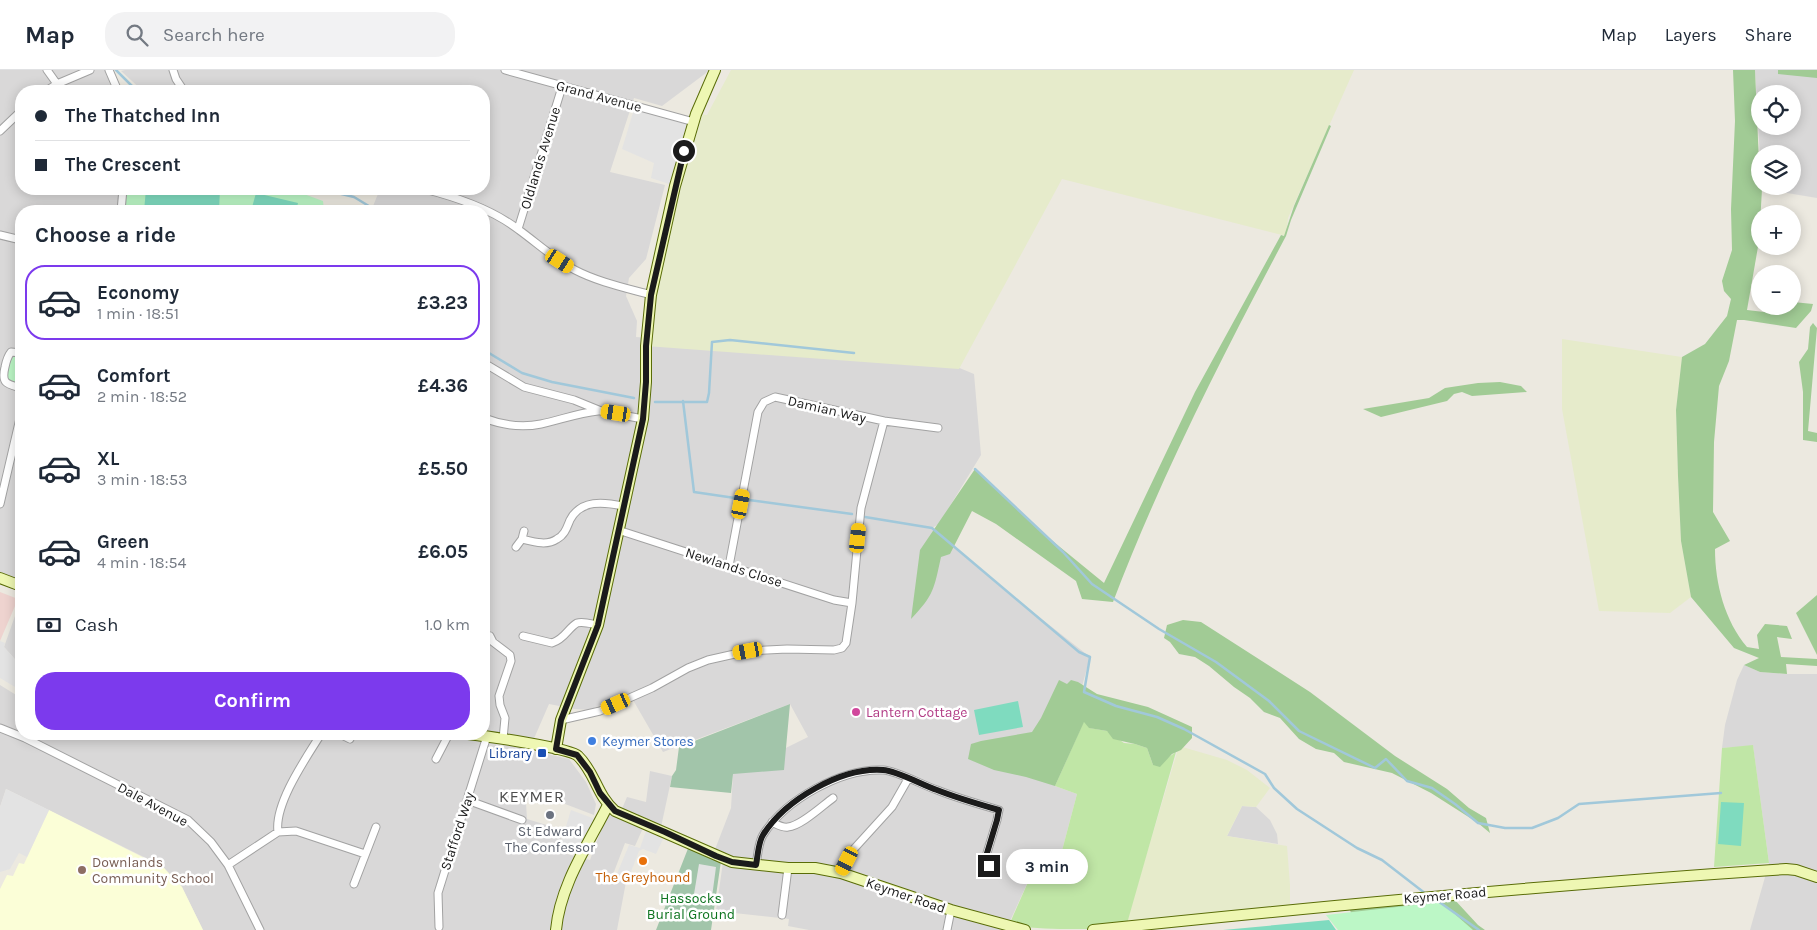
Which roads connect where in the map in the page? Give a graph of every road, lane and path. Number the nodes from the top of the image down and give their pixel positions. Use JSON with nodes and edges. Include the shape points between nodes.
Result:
{"nodes":[{"id":1,"x":47,"y":70,"type":"edge"},
{"id":2,"x":90,"y":70,"type":"edge"},
{"id":3,"x":110,"y":70,"type":"edge"},
{"id":4,"x":173,"y":70,"type":"edge"},
{"id":5,"x":505,"y":70,"type":"edge"},
{"id":6,"x":715,"y":70,"type":"edge"},
{"id":7,"x":56,"y":84,"type":"joint"},
{"id":8,"x":116,"y":85,"type":"edge"},
{"id":9,"x":180,"y":85,"type":"edge"},
{"id":10,"x":562,"y":87,"type":"junction"},
{"id":11,"x":15,"y":117,"type":"edge"},
{"id":12,"x":694,"y":122,"type":"junction"},
{"id":13,"x":0,"y":131,"type":"edge"},
{"id":14,"x":442,"y":195,"type":"edge"},
{"id":15,"x":473,"y":205,"type":"edge"},
{"id":16,"x":490,"y":214,"type":"edge"},
{"id":17,"x":518,"y":229,"type":"junction"},
{"id":18,"x":0,"y":235,"type":"edge"},
{"id":19,"x":15,"y":239,"type":"edge"},
{"id":20,"x":651,"y":295,"type":"junction"},
{"id":21,"x":15,"y":352,"type":"edge"},
{"id":22,"x":490,"y":367,"type":"edge"},
{"id":23,"x":15,"y":386,"type":"edge"},
{"id":24,"x":601,"y":411,"type":"junction"},
{"id":25,"x":643,"y":419,"type":"junction"},
{"id":26,"x":490,"y":420,"type":"edge"},
{"id":27,"x":884,"y":422,"type":"junction"},
{"id":28,"x":938,"y":428,"type":"dead end"},
{"id":29,"x":15,"y":444,"type":"edge"},
{"id":30,"x":0,"y":504,"type":"edge"},
{"id":31,"x":623,"y":506,"type":"junction"},
{"id":32,"x":618,"y":530,"type":"junction"},
{"id":33,"x":524,"y":532,"type":"dead end"},
{"id":34,"x":522,"y":540,"type":"junction"},
{"id":35,"x":516,"y":547,"type":"dead end"},
{"id":36,"x":729,"y":566,"type":"junction"},
{"id":37,"x":0,"y":578,"type":"edge"},
{"id":38,"x":15,"y":584,"type":"edge"},
{"id":39,"x":852,"y":603,"type":"junction"},
{"id":40,"x":598,"y":625,"type":"junction"},
{"id":41,"x":490,"y":636,"type":"dead end"},
{"id":42,"x":522,"y":636,"type":"dead end"},
{"id":43,"x":561,"y":720,"type":"junction"},
{"id":44,"x":0,"y":728,"type":"edge"},
{"id":45,"x":15,"y":734,"type":"edge"},
{"id":46,"x":490,"y":736,"type":"edge"},
{"id":47,"x":503,"y":738,"type":"junction"},
{"id":48,"x":29,"y":740,"type":"edge"},
{"id":49,"x":318,"y":740,"type":"edge"},
{"id":50,"x":445,"y":740,"type":"edge"},
{"id":51,"x":486,"y":740,"type":"edge"},
{"id":52,"x":556,"y":749,"type":"junction"},
{"id":53,"x":436,"y":759,"type":"dead end"},
{"id":54,"x":908,"y":779,"type":"junction"},
{"id":55,"x":833,"y":798,"type":"dead end"},
{"id":56,"x":467,"y":800,"type":"junction"},
{"id":57,"x":608,"y":805,"type":"junction"},
{"id":58,"x":522,"y":820,"type":"dead end"},
{"id":59,"x":772,"y":822,"type":"junction"},
{"id":60,"x":376,"y":828,"type":"dead end"},
{"id":61,"x":278,"y":832,"type":"junction"},
{"id":62,"x":365,"y":854,"type":"junction"},
{"id":63,"x":228,"y":865,"type":"junction"},
{"id":64,"x":756,"y":865,"type":"junction"},
{"id":65,"x":989,"y":866,"type":"dead end"},
{"id":66,"x":788,"y":868,"type":"junction"},
{"id":67,"x":841,"y":873,"type":"junction"},
{"id":68,"x":1817,"y":877,"type":"edge"},
{"id":69,"x":354,"y":884,"type":"dead end"},
{"id":70,"x":951,"y":910,"type":"junction"},
{"id":71,"x":782,"y":915,"type":"dead end"},
{"id":72,"x":439,"y":927,"type":"dead end"},
{"id":73,"x":260,"y":930,"type":"edge"},
{"id":74,"x":556,"y":930,"type":"edge"},
{"id":75,"x":947,"y":930,"type":"edge"},
{"id":76,"x":1026,"y":930,"type":"edge"},
{"id":77,"x":1093,"y":930,"type":"edge"}],
"edges":[{"from":1,"to":7,"type":"street"},
{"from":2,"to":7,"type":"street"},
{"from":3,"to":8,"type":"street"},
{"from":4,"to":9,"type":"street"},
{"from":5,"to":10,"type":"street","name":"Grand Avenue"},
{"from":6,"to":12,"type":"main road"},
{"from":10,"to":12,"type":"street","name":"Grand Avenue"},
{"from":10,"to":17,"type":"street","name":"Oldlands Avenue"},
{"from":11,"to":13,"type":"street"},
{"from":12,"to":20,"type":"main road","via":[[675,186]]},
{"from":14,"to":15,"type":"street"},
{"from":16,"to":17,"type":"street"},
{"from":17,"to":20,"type":"street","via":[[576,270]]},
{"from":18,"to":19,"type":"street"},
{"from":20,"to":25,"type":"main road"},
{"from":21,"to":23,"type":"street","via":[[7,356],[3,377],[9,385]]},
{"from":22,"to":24,"type":"street","via":[[524,387]]},
{"from":24,"to":25,"type":"street"},
{"from":24,"to":26,"type":"street","via":[[520,426]]},
{"from":25,"to":31,"type":"main road"},
{"from":27,"to":28,"type":"street","name":"Damian Way"},
{"from":27,"to":36,"type":"street","name":"Damian Way","via":[[775,397],[764,402],[758,412]]},
{"from":27,"to":39,"type":"street","via":[[861,508]]},
{"from":29,"to":30,"type":"street"},
{"from":31,"to":32,"type":"main road"},
{"from":31,"to":34,"type":"street","via":[[588,504],[576,510],[564,534],[556,540],[540,544]]},
{"from":32,"to":36,"type":"street","name":"Newlands Close"},
{"from":32,"to":40,"type":"main road"},
{"from":33,"to":34,"type":"street"},
{"from":34,"to":35,"type":"street"},
{"from":36,"to":39,"type":"street","name":"Newlands Close"},
{"from":37,"to":38,"type":"main road"},
{"from":39,"to":43,"type":"street","via":[[846,643],[842,648],[748,651],[708,660],[600,711]]},
{"from":40,"to":42,"type":"street","via":[[577,624],[552,643]]},
{"from":40,"to":43,"type":"main road"},
{"from":41,"to":47,"type":"street","via":[[510,655],[511,661],[499,696],[505,718]]},
{"from":43,"to":52,"type":"main road"},
{"from":44,"to":45,"type":"street","name":"Dale Avenue"},
{"from":46,"to":47,"type":"main road","name":"Keymer Road"},
{"from":47,"to":52,"type":"main road","name":"Keymer Road"},
{"from":48,"to":63,"type":"street","name":"Dale Avenue","via":[[188,820],[211,842]]},
{"from":49,"to":61,"type":"street","via":[[281,805]]},
{"from":50,"to":53,"type":"street"},
{"from":51,"to":56,"type":"street","name":"Stafford Way"},
{"from":52,"to":57,"type":"main road","name":"Keymer Road","via":[[577,755]]},
{"from":54,"to":59,"type":"street","via":[[884,770],[856,773],[821,786]]},
{"from":54,"to":65,"type":"street","via":[[999,810],[987,853]]},
{"from":54,"to":67,"type":"street","via":[[892,807],[852,851]]},
{"from":55,"to":59,"type":"street","via":[[798,824],[780,827]]},
{"from":56,"to":58,"type":"street"},
{"from":56,"to":72,"type":"street","name":"Stafford Way","via":[[438,893]]},
{"from":57,"to":64,"type":"main road","name":"Keymer Road","via":[[623,815],[716,856]]},
{"from":57,"to":74,"type":"main road","via":[[566,888]]},
{"from":59,"to":64,"type":"street","via":[[762,837]]},
{"from":60,"to":62,"type":"street"},
{"from":61,"to":62,"type":"street","via":[[296,831]]},
{"from":61,"to":63,"type":"street"},
{"from":62,"to":69,"type":"street"},
{"from":63,"to":73,"type":"street","name":"Dale Avenue"},
{"from":64,"to":66,"type":"main road","name":"Keymer Road"},
{"from":66,"to":67,"type":"main road","name":"Keymer Road","via":[[815,868]]},
{"from":66,"to":71,"type":"street"},
{"from":67,"to":70,"type":"main road","name":"Keymer Road"},
{"from":68,"to":77,"type":"main road","name":"Keymer Road","via":[[1796,870],[1719,873],[1430,896]]},
{"from":70,"to":75,"type":"street"},
{"from":70,"to":76,"type":"main road","name":"Keymer Road"}]}
